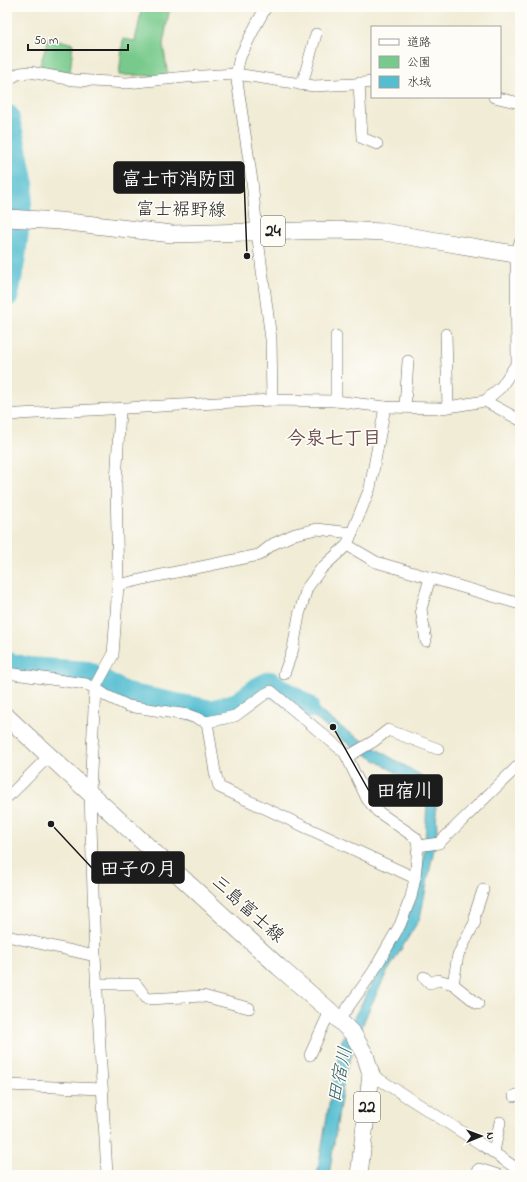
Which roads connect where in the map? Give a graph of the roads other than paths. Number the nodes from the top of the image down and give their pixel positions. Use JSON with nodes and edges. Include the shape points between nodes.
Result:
{"nodes":[{"id":1,"x":266,"y":7,"type":"edge"},
{"id":2,"x":316,"y":34,"type":"dead end"},
{"id":3,"x":236,"y":74,"type":"junction"},
{"id":4,"x":7,"y":80,"type":"edge"},
{"id":5,"x":371,"y":82,"type":"edge"},
{"id":6,"x":359,"y":84,"type":"junction"},
{"id":7,"x":302,"y":85,"type":"junction"},
{"id":8,"x":498,"y":98,"type":"edge"},
{"id":9,"x":520,"y":103,"type":"edge"},
{"id":10,"x":377,"y":144,"type":"dead end"},
{"id":11,"x":15,"y":218,"type":"edge"},
{"id":12,"x":256,"y":232,"type":"junction"},
{"id":13,"x":519,"y":251,"type":"edge"},
{"id":14,"x":446,"y":334,"type":"dead end"},
{"id":15,"x":336,"y":336,"type":"dead end"},
{"id":16,"x":408,"y":361,"type":"dead end"},
{"id":17,"x":272,"y":400,"type":"junction"},
{"id":18,"x":336,"y":401,"type":"junction"},
{"id":19,"x":485,"y":401,"type":"junction"},
{"id":20,"x":385,"y":407,"type":"junction"},
{"id":21,"x":406,"y":407,"type":"junction"},
{"id":22,"x":448,"y":407,"type":"junction"},
{"id":23,"x":120,"y":409,"type":"junction"},
{"id":24,"x":7,"y":416,"type":"edge"},
{"id":25,"x":520,"y":420,"type":"edge"},
{"id":26,"x":352,"y":534,"type":"junction"},
{"id":27,"x":347,"y":545,"type":"junction"},
{"id":28,"x":430,"y":578,"type":"junction"},
{"id":29,"x":118,"y":585,"type":"junction"},
{"id":30,"x":520,"y":604,"type":"edge"},
{"id":31,"x":426,"y":641,"type":"dead end"},
{"id":32,"x":7,"y":673,"type":"edge"},
{"id":33,"x":284,"y":674,"type":"dead end"},
{"id":34,"x":95,"y":688,"type":"junction"},
{"id":35,"x":7,"y":717,"type":"edge"},
{"id":36,"x":208,"y":722,"type":"junction"},
{"id":37,"x":438,"y":749,"type":"dead end"},
{"id":38,"x":350,"y":755,"type":"junction"},
{"id":39,"x":49,"y":756,"type":"junction"},
{"id":40,"x":520,"y":764,"type":"edge"},
{"id":41,"x":90,"y":792,"type":"junction"},
{"id":42,"x":7,"y":797,"type":"edge"},
{"id":43,"x":418,"y":846,"type":"junction"},
{"id":44,"x":415,"y":878,"type":"junction"},
{"id":45,"x":483,"y":890,"type":"dead end"},
{"id":46,"x":7,"y":936,"type":"edge"},
{"id":47,"x":95,"y":956,"type":"junction"},
{"id":48,"x":424,"y":977,"type":"dead end"},
{"id":49,"x":96,"y":984,"type":"junction"},
{"id":50,"x":453,"y":984,"type":"junction"},
{"id":51,"x":478,"y":1004,"type":"dead end"},
{"id":52,"x":249,"y":1008,"type":"dead end"},
{"id":53,"x":338,"y":1019,"type":"junction"},
{"id":54,"x":310,"y":1055,"type":"dead end"},
{"id":55,"x":371,"y":1074,"type":"junction"},
{"id":56,"x":7,"y":1085,"type":"edge"},
{"id":57,"x":102,"y":1089,"type":"junction"},
{"id":58,"x":500,"y":1122,"type":"dead end"},
{"id":59,"x":494,"y":1152,"type":"junction"},
{"id":60,"x":520,"y":1170,"type":"edge"},
{"id":61,"x":107,"y":1175,"type":"edge"},
{"id":62,"x":359,"y":1175,"type":"edge"},
{"id":63,"x":473,"y":1175,"type":"edge"},
{"id":64,"x":498,"y":1175,"type":"edge"}],
"edges":[{"from":1,"to":3,"type":"street","via":[[240,57]]},
{"from":2,"to":7,"type":"street"},
{"from":3,"to":4,"type":"street","via":[[127,83],[74,80],[30,72],[20,73]]},
{"from":3,"to":7,"type":"street"},
{"from":3,"to":12,"type":"street","via":[[252,181]]},
{"from":5,"to":6,"type":"street"},
{"from":6,"to":7,"type":"street"},
{"from":6,"to":10,"type":"street","via":[[362,138]]},
{"from":8,"to":9,"type":"street"},
{"from":11,"to":12,"type":"main road","name":"富士裾野線","number":"24","via":[[172,234]]},
{"from":12,"to":13,"type":"main road","name":"富士裾野線","number":"24","via":[[384,232]]},
{"from":12,"to":17,"type":"street","via":[[271,339]]},
{"from":13,"to":19,"type":"street","via":[[517,363],[501,388]]},
{"from":14,"to":22,"type":"street"},
{"from":15,"to":18,"type":"street"},
{"from":16,"to":21,"type":"street"},
{"from":17,"to":18,"type":"street"},
{"from":17,"to":23,"type":"street"},
{"from":18,"to":20,"type":"street"},
{"from":19,"to":22,"type":"street"},
{"from":19,"to":25,"type":"street"},
{"from":20,"to":21,"type":"street"},
{"from":20,"to":26,"type":"street","via":[[370,488]]},
{"from":21,"to":22,"type":"street"},
{"from":23,"to":24,"type":"street"},
{"from":23,"to":29,"type":"street","via":[[116,484]]},
{"from":26,"to":27,"type":"street"},
{"from":26,"to":29,"type":"street","via":[[317,529],[295,534],[273,544],[259,555]]},
{"from":27,"to":28,"type":"street","via":[[376,562]]},
{"from":27,"to":33,"type":"street","via":[[321,569],[307,588],[293,649]]},
{"from":28,"to":30,"type":"street"},
{"from":28,"to":31,"type":"street","via":[[421,609]]},
{"from":29,"to":34,"type":"street","via":[[113,655]]},
{"from":32,"to":34,"type":"street","via":[[86,684]]},
{"from":34,"to":36,"type":"street","via":[[128,706],[188,715]]},
{"from":34,"to":41,"type":"street"},
{"from":35,"to":39,"type":"main road","name":"三島富士線","number":"22"},
{"from":36,"to":38,"type":"street","via":[[235,716],[271,691]]},
{"from":36,"to":44,"type":"street","via":[[219,788]]},
{"from":37,"to":38,"type":"street","via":[[388,730],[374,742]]},
{"from":38,"to":43,"type":"street","via":[[367,799],[377,811],[416,838]]},
{"from":39,"to":41,"type":"main road","name":"三島富士線","number":"22"},
{"from":39,"to":42,"type":"street"},
{"from":40,"to":43,"type":"street","via":[[439,843]]},
{"from":41,"to":47,"type":"street"},
{"from":41,"to":53,"type":"main road","name":"三島富士線","number":"22"},
{"from":43,"to":44,"type":"street"},
{"from":44,"to":53,"type":"street","via":[[400,926],[373,972]]},
{"from":45,"to":50,"type":"street","via":[[475,922],[458,955]]},
{"from":46,"to":47,"type":"street"},
{"from":47,"to":49,"type":"street"},
{"from":48,"to":50,"type":"street","via":[[430,983],[438,980]]},
{"from":49,"to":52,"type":"street","via":[[136,984],[147,1000],[203,996]]},
{"from":49,"to":57,"type":"street"},
{"from":50,"to":51,"type":"street"},
{"from":53,"to":54,"type":"street"},
{"from":53,"to":55,"type":"main road","name":"三島富士線","number":"22","via":[[358,1041]]},
{"from":55,"to":59,"type":"street"},
{"from":55,"to":62,"type":"main road","name":"三島富士線","number":"22"},
{"from":56,"to":57,"type":"street"},
{"from":57,"to":61,"type":"street"},
{"from":58,"to":59,"type":"street"},
{"from":59,"to":60,"type":"street"},
{"from":63,"to":64,"type":"street","via":[[479,1169]]}]}
